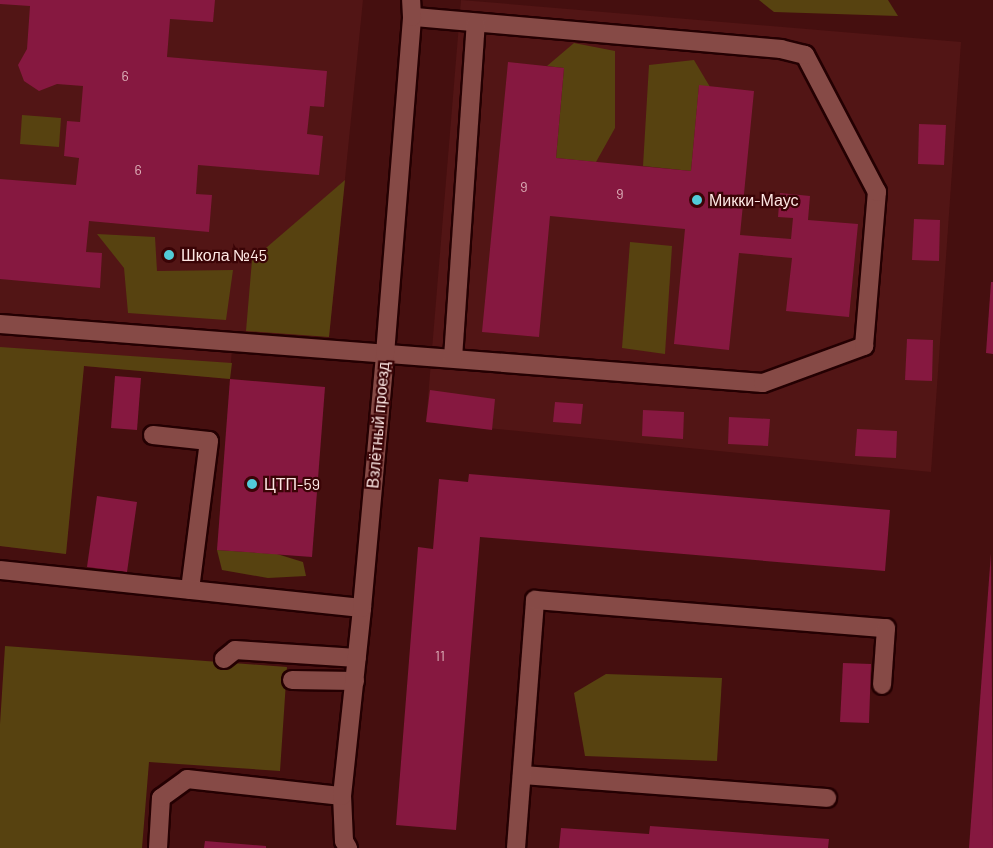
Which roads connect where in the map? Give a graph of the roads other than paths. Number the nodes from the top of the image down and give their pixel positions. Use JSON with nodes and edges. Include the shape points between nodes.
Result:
{"nodes":[{"id":1,"x":412,"y":8,"type":"edge"},
{"id":2,"x":477,"y":24,"type":"junction"},
{"id":3,"x":0,"y":324,"type":"edge"},
{"id":4,"x":385,"y":354,"type":"junction"},
{"id":5,"x":453,"y":358,"type":"junction"},
{"id":6,"x":153,"y":435,"type":"dead end"},
{"id":7,"x":0,"y":570,"type":"edge"},
{"id":8,"x":190,"y":590,"type":"junction"},
{"id":9,"x":362,"y":608,"type":"junction"},
{"id":10,"x":357,"y":658,"type":"junction"},
{"id":11,"x":224,"y":659,"type":"dead end"},
{"id":12,"x":292,"y":680,"type":"dead end"},
{"id":13,"x":355,"y":681,"type":"junction"},
{"id":14,"x":882,"y":685,"type":"dead end"},
{"id":15,"x":522,"y":775,"type":"junction"},
{"id":16,"x":342,"y":796,"type":"junction"},
{"id":17,"x":827,"y":798,"type":"dead end"},
{"id":18,"x":158,"y":848,"type":"edge"},
{"id":19,"x":348,"y":848,"type":"edge"},
{"id":20,"x":516,"y":848,"type":"edge"}],
"edges":[{"from":1,"to":2,"type":"street"},
{"from":1,"to":4,"type":"street","name":"Взлётный проезд"},
{"from":2,"to":5,"type":"street"},
{"from":2,"to":5,"type":"street","via":[[781,49],[805,56],[877,192],[864,346],[763,383]]},
{"from":3,"to":4,"type":"street"},
{"from":4,"to":5,"type":"street"},
{"from":4,"to":9,"type":"street","name":"Взлётный проезд"},
{"from":6,"to":8,"type":"street","via":[[209,441]]},
{"from":7,"to":8,"type":"street"},
{"from":8,"to":9,"type":"street"},
{"from":9,"to":10,"type":"street","name":"Взлётный проезд"},
{"from":10,"to":11,"type":"street","via":[[235,650]]},
{"from":10,"to":13,"type":"street","name":"Взлётный проезд"},
{"from":12,"to":13,"type":"street"},
{"from":13,"to":16,"type":"street","name":"Взлётный проезд"},
{"from":14,"to":15,"type":"street","via":[[886,628],[536,600]]},
{"from":15,"to":17,"type":"street"},
{"from":15,"to":20,"type":"street"},
{"from":16,"to":18,"type":"street","via":[[187,779],[161,798]]},
{"from":16,"to":19,"type":"street","name":"Взлётный проезд","via":[[344,841]]}]}
